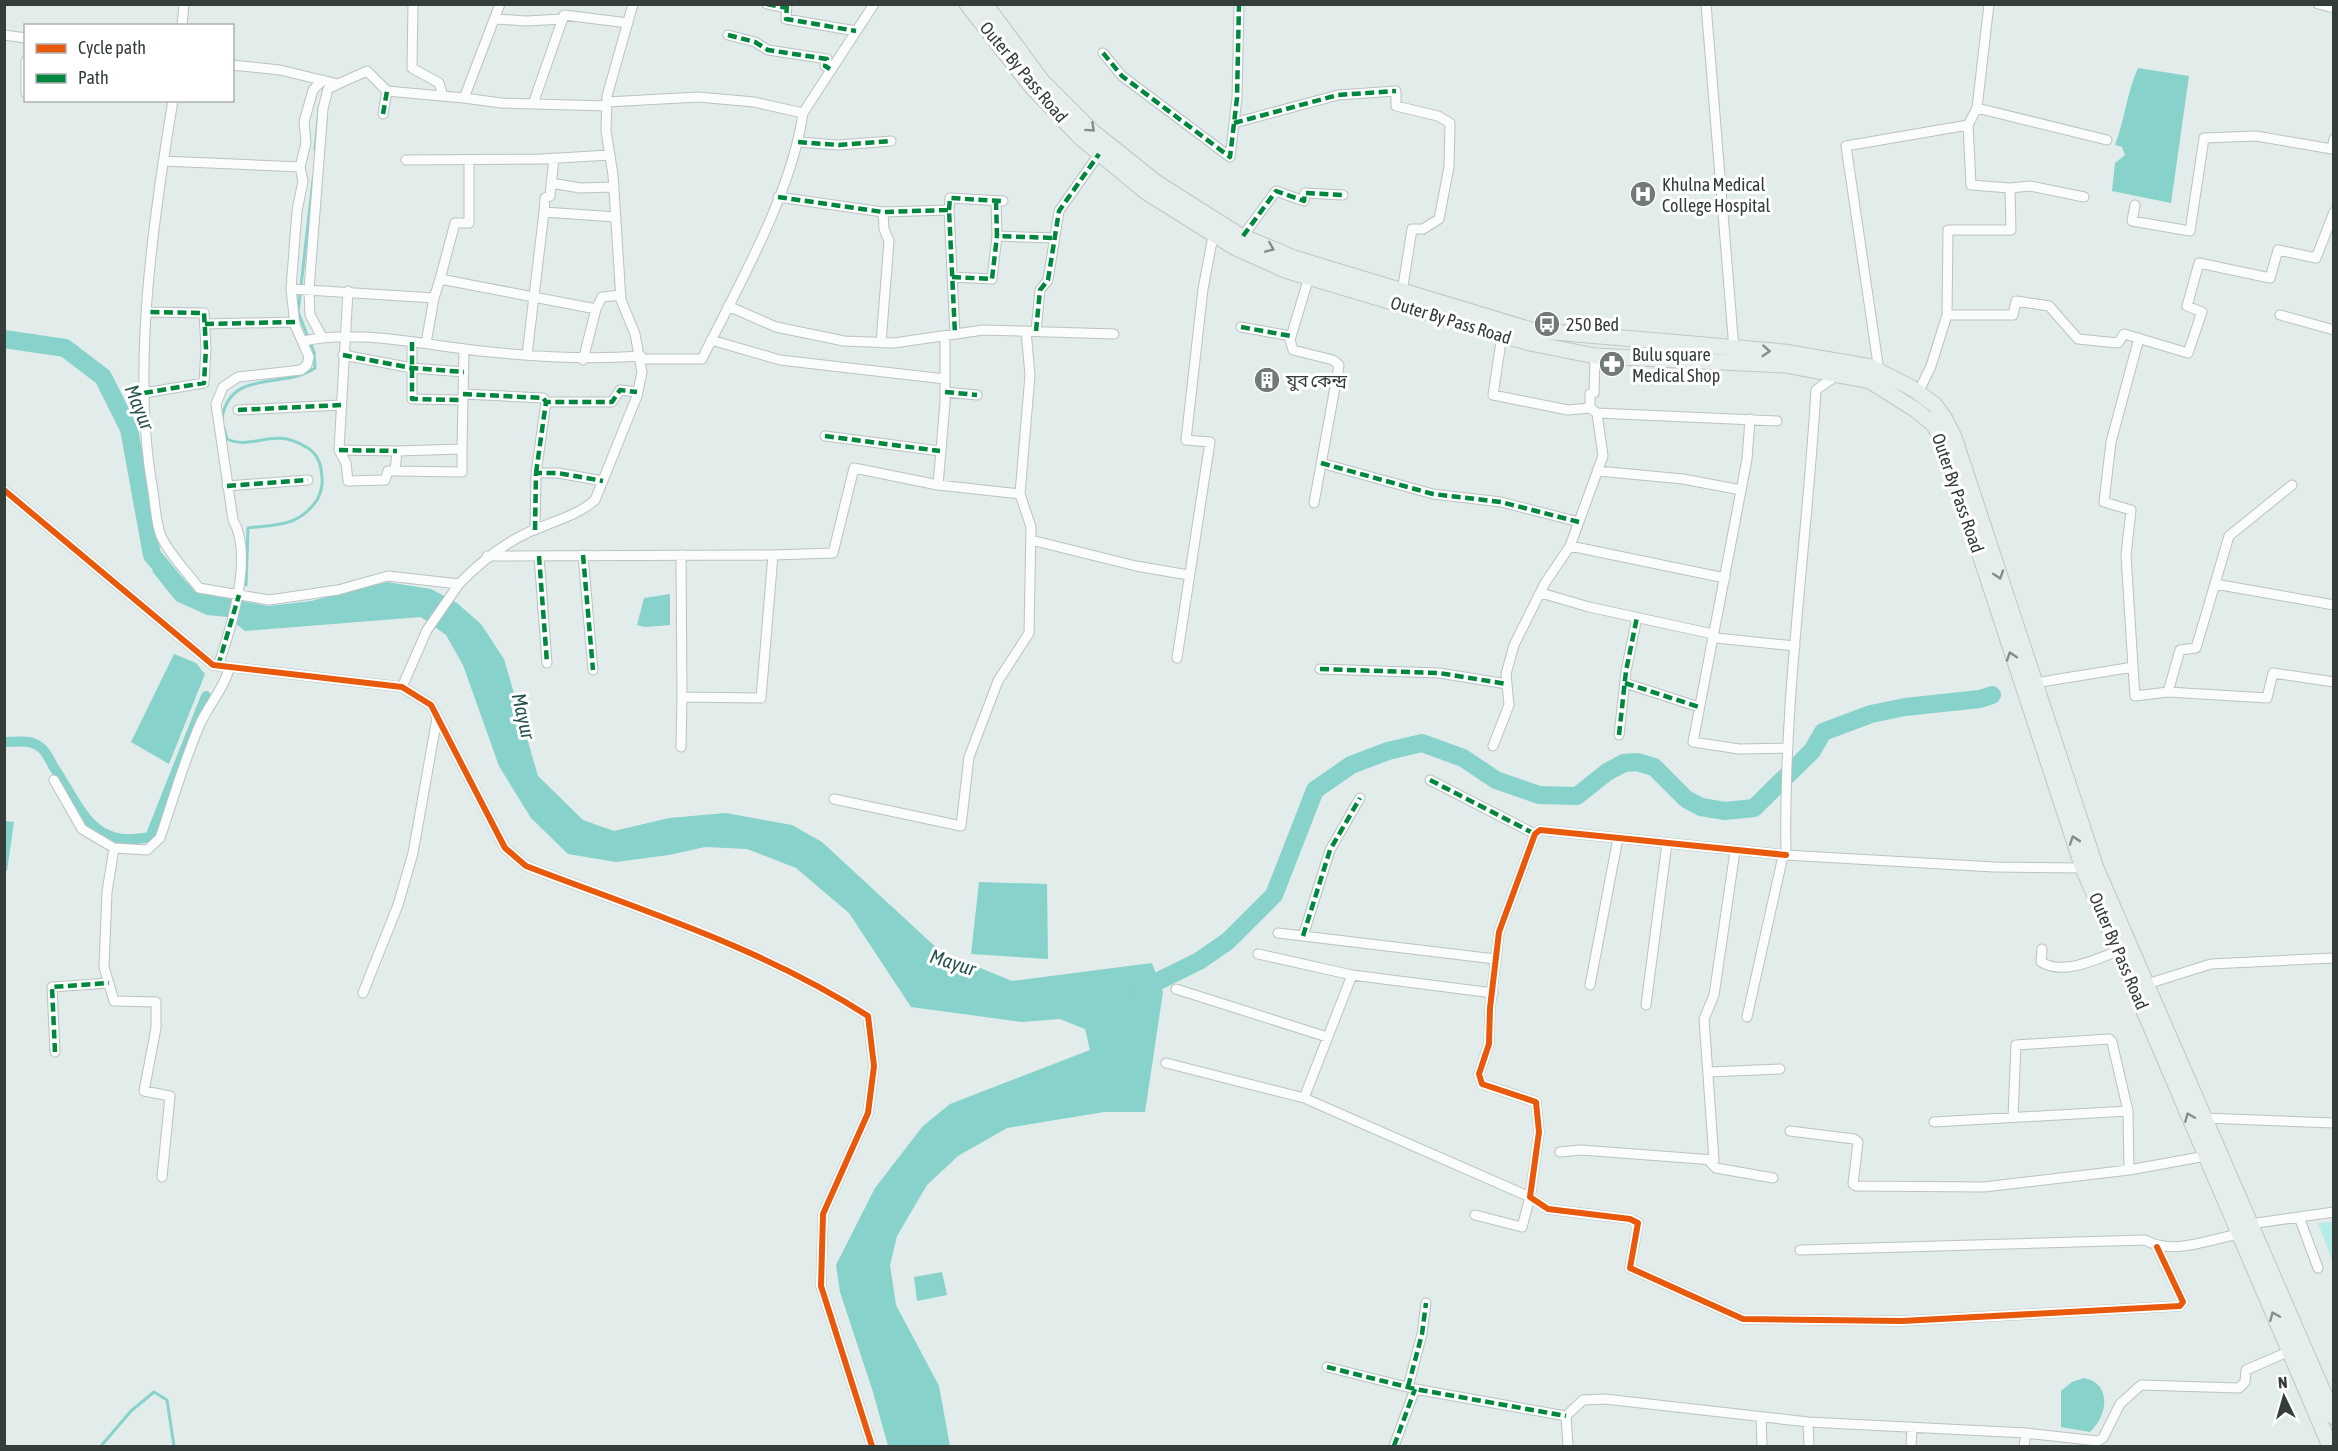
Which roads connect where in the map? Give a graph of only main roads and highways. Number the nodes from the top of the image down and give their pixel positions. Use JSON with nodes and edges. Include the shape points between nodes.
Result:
{"nodes":[{"id":1,"x":968,"y":4,"type":"edge"},
{"id":2,"x":985,"y":4,"type":"edge"},
{"id":3,"x":2245,"y":1229,"type":"junction"},
{"id":4,"x":2334,"y":1417,"type":"edge"},
{"id":5,"x":2331,"y":1446,"type":"edge"}],
"edges":[{"from":3,"to":1,"type":"main road","name":"Outer By Pass Road","one_way":true,"via":[[2206,1156],[2083,868],[1942,439],[1933,424],[1870,381],[1785,365],[1595,356],[1502,335],[1285,270],[1213,236],[1146,192],[1099,154],[1031,86]]},
{"from":2,"to":3,"type":"main road","name":"Outer By Pass Road","one_way":true,"via":[[1042,81],[1093,132],[1157,183],[1243,236],[1294,258],[1531,330],[1784,352],[1870,367],[1918,393],[1940,412],[1953,437],[2096,868],[2204,1118]]},
{"from":3,"to":4,"type":"main road","name":"Outer By Pass Road"},
{"from":5,"to":3,"type":"main road","name":"Outer By Pass Road","one_way":true,"via":[[2290,1351]]}]}
